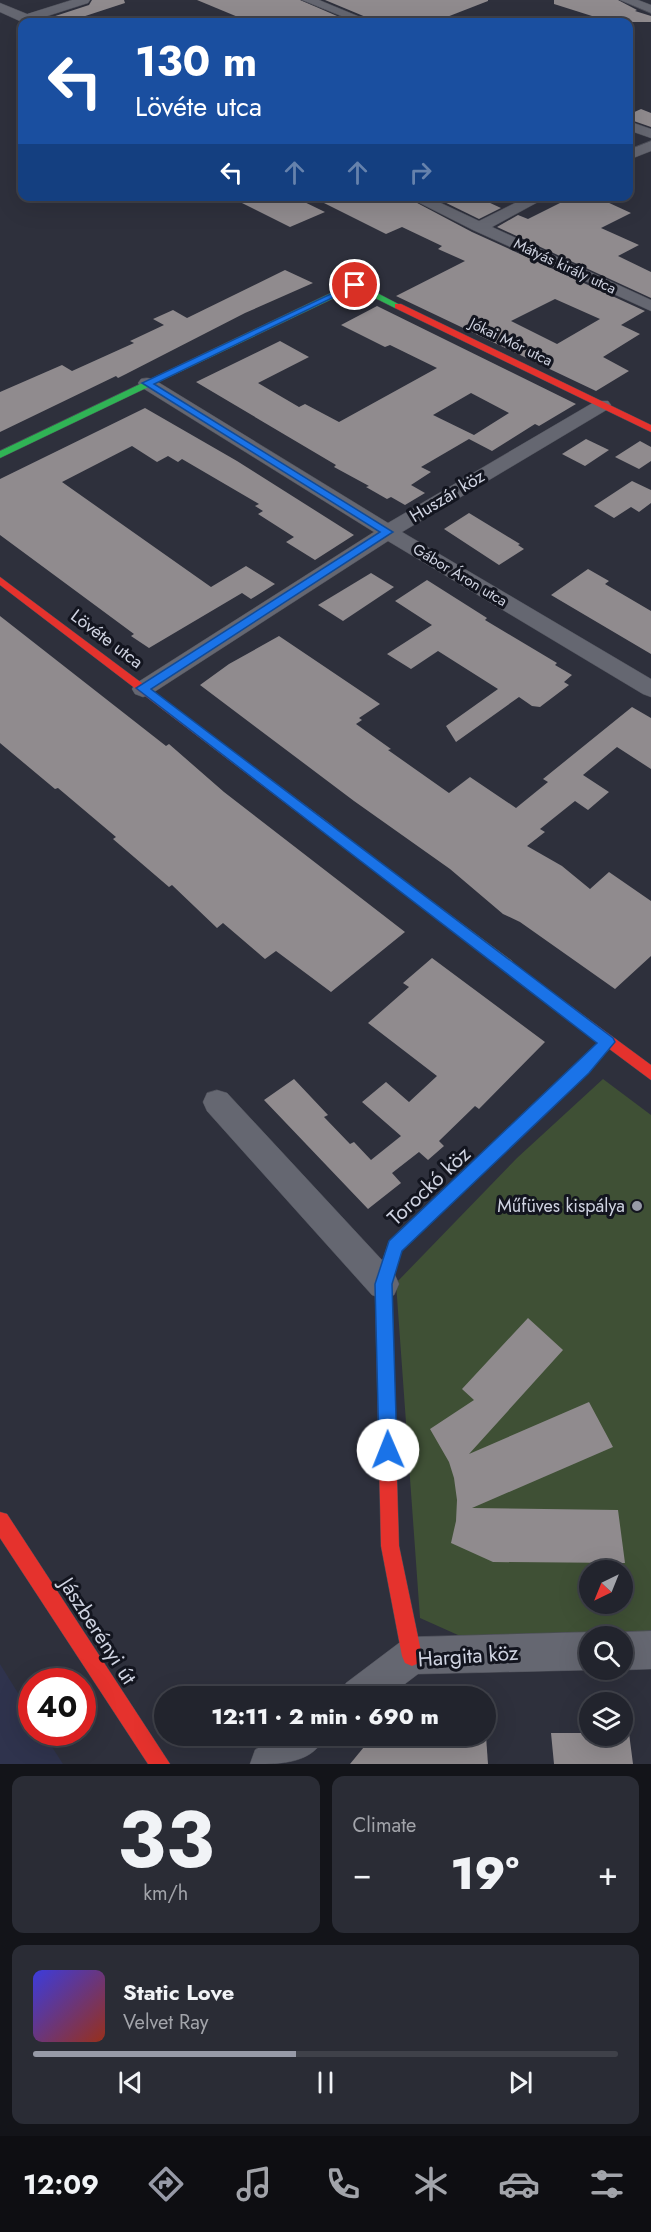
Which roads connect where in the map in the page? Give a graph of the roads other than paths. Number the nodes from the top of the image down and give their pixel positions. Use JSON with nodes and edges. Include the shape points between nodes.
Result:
{"nodes":[{"id":1,"x":84,"y":0,"type":"edge"},
{"id":2,"x":308,"y":0,"type":"edge"},
{"id":3,"x":626,"y":0,"type":"edge"},
{"id":4,"x":0,"y":7,"type":"edge"},
{"id":5,"x":651,"y":9,"type":"edge"},
{"id":6,"x":24,"y":18,"type":"edge"},
{"id":7,"x":38,"y":18,"type":"edge"},
{"id":8,"x":355,"y":18,"type":"edge"},
{"id":9,"x":633,"y":127,"type":"edge"},
{"id":10,"x":651,"y":134,"type":"edge"},
{"id":11,"x":651,"y":145,"type":"edge"},
{"id":12,"x":633,"y":154,"type":"edge"},
{"id":13,"x":424,"y":201,"type":"edge"},
{"id":14,"x":532,"y":201,"type":"edge"},
{"id":15,"x":479,"y":226,"type":"junction"},
{"id":16,"x":651,"y":306,"type":"edge"},
{"id":17,"x":147,"y":383,"type":"junction"},
{"id":18,"x":602,"y":405,"type":"junction"},
{"id":19,"x":651,"y":429,"type":"edge"},
{"id":20,"x":0,"y":455,"type":"edge"},
{"id":21,"x":388,"y":532,"type":"junction"},
{"id":22,"x":0,"y":580,"type":"edge"},
{"id":23,"x":142,"y":688,"type":"junction"},
{"id":24,"x":651,"y":689,"type":"edge"},
{"id":25,"x":608,"y":1042,"type":"junction"},
{"id":26,"x":651,"y":1074,"type":"edge"},
{"id":27,"x":217,"y":1102,"type":"dead end"},
{"id":28,"x":384,"y":1284,"type":"junction"},
{"id":29,"x":0,"y":1521,"type":"edge"},
{"id":30,"x":651,"y":1650,"type":"edge"},
{"id":31,"x":579,"y":1651,"type":"edge"},
{"id":32,"x":633,"y":1651,"type":"edge"},
{"id":33,"x":412,"y":1656,"type":"junction"},
{"id":34,"x":372,"y":1686,"type":"edge"},
{"id":35,"x":293,"y":1746,"type":"edge"},
{"id":36,"x":160,"y":1764,"type":"edge"},
{"id":37,"x":269,"y":1764,"type":"edge"}],
"edges":[{"from":1,"to":7,"type":"street"},
{"from":2,"to":8,"type":"street"},
{"from":3,"to":5,"type":"street"},
{"from":4,"to":6,"type":"street"},
{"from":9,"to":10,"type":"street"},
{"from":11,"to":12,"type":"street"},
{"from":13,"to":15,"type":"street","name":"Mátyás király utca"},
{"from":14,"to":15,"type":"street"},
{"from":15,"to":16,"type":"street","name":"Mátyás király utca"},
{"from":17,"to":18,"type":"street","name":"Jókai Mór utca","via":[[355,285]]},
{"from":17,"to":20,"type":"street"},
{"from":17,"to":21,"type":"street","name":"Gábor Áron utca"},
{"from":18,"to":19,"type":"street","name":"Jókai Mór utca"},
{"from":18,"to":21,"type":"street","name":"Huszár köz"},
{"from":21,"to":23,"type":"street","name":"Huszár köz"},
{"from":21,"to":24,"type":"street","name":"Gábor Áron utca"},
{"from":22,"to":23,"type":"street","name":"Lövéte utca"},
{"from":23,"to":25,"type":"street","name":"Lövéte utca"},
{"from":25,"to":26,"type":"street","name":"Lövéte utca"},
{"from":25,"to":28,"type":"street","name":"Torockó köz","via":[[395,1246]]},
{"from":27,"to":28,"type":"street"},
{"from":28,"to":33,"type":"street","name":"Torockó köz","via":[[390,1546]]},
{"from":29,"to":36,"type":"street","name":"Jászberényi út"},
{"from":30,"to":32,"type":"street"},
{"from":31,"to":33,"type":"street","name":"Hargita köz"},
{"from":33,"to":34,"type":"street","name":"Hargita köz"},
{"from":35,"to":37,"type":"street"}]}
